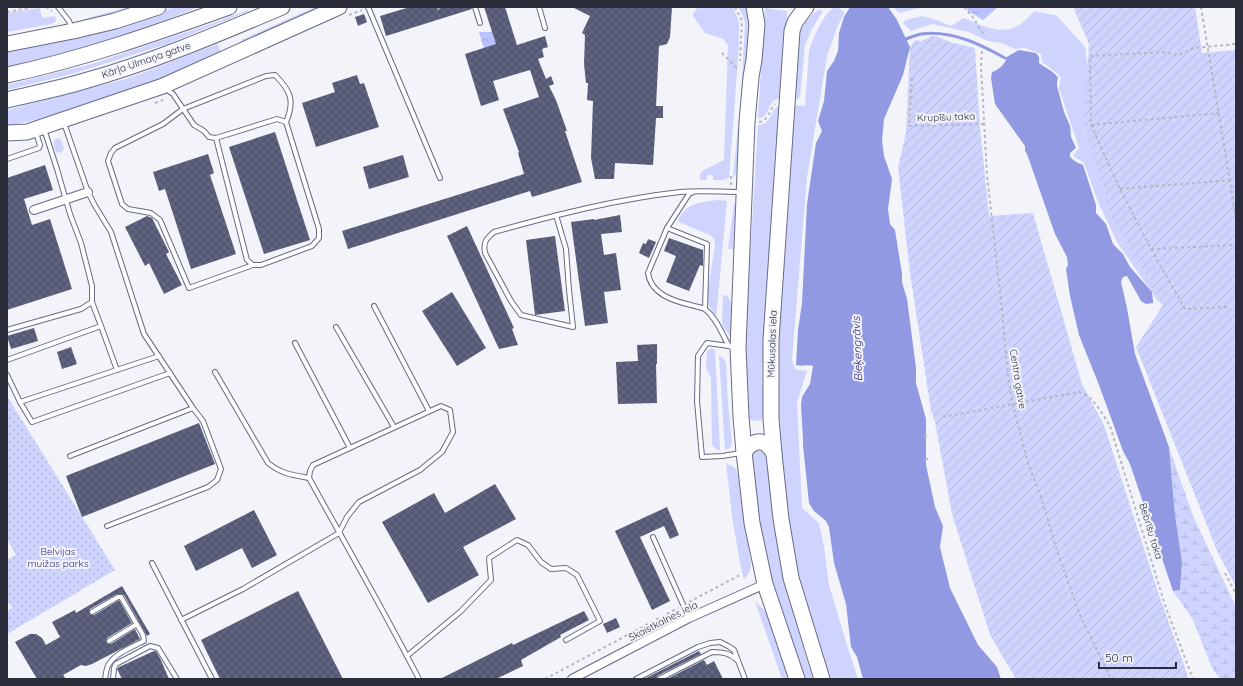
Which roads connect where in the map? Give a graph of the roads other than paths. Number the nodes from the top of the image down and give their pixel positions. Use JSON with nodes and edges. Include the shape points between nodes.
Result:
{"nodes":[{"id":1,"x":58,"y":7,"type":"edge"},
{"id":2,"x":158,"y":7,"type":"edge"},
{"id":3,"x":229,"y":7,"type":"edge"},
{"id":4,"x":282,"y":7,"type":"edge"},
{"id":5,"x":339,"y":7,"type":"edge"},
{"id":6,"x":368,"y":7,"type":"edge"},
{"id":7,"x":475,"y":7,"type":"edge"},
{"id":8,"x":540,"y":7,"type":"edge"},
{"id":9,"x":754,"y":7,"type":"edge"},
{"id":10,"x":806,"y":7,"type":"edge"},
{"id":11,"x":480,"y":23,"type":"dead end"},
{"id":12,"x":545,"y":28,"type":"dead end"},
{"id":13,"x":73,"y":31,"type":"junction"},
{"id":14,"x":7,"y":44,"type":"edge"},
{"id":15,"x":7,"y":75,"type":"edge"},
{"id":16,"x":163,"y":86,"type":"junction"},
{"id":17,"x":7,"y":100,"type":"edge"},
{"id":18,"x":183,"y":108,"type":"junction"},
{"id":19,"x":63,"y":120,"type":"junction"},
{"id":20,"x":286,"y":122,"type":"junction"},
{"id":21,"x":39,"y":128,"type":"junction"},
{"id":22,"x":7,"y":133,"type":"edge"},
{"id":23,"x":216,"y":138,"type":"junction"},
{"id":24,"x":7,"y":159,"type":"edge"},
{"id":25,"x":440,"y":178,"type":"dead end"},
{"id":26,"x":693,"y":191,"type":"junction"},
{"id":27,"x":88,"y":192,"type":"junction"},
{"id":28,"x":744,"y":192,"type":"junction"},
{"id":29,"x":66,"y":200,"type":"junction"},
{"id":30,"x":34,"y":210,"type":"dead end"},
{"id":31,"x":556,"y":215,"type":"junction"},
{"id":32,"x":666,"y":228,"type":"junction"},
{"id":33,"x":253,"y":265,"type":"junction"},
{"id":34,"x":92,"y":302,"type":"junction"},
{"id":35,"x":374,"y":306,"type":"dead end"},
{"id":36,"x":705,"y":309,"type":"junction"},
{"id":37,"x":101,"y":326,"type":"junction"},
{"id":38,"x":336,"y":327,"type":"dead end"},
{"id":39,"x":7,"y":330,"type":"edge"},
{"id":40,"x":295,"y":343,"type":"dead end"},
{"id":41,"x":734,"y":347,"type":"junction"},
{"id":42,"x":159,"y":356,"type":"junction"},
{"id":43,"x":7,"y":360,"type":"edge"},
{"id":44,"x":117,"y":370,"type":"junction"},
{"id":45,"x":215,"y":372,"type":"dead end"},
{"id":46,"x":170,"y":373,"type":"junction"},
{"id":47,"x":7,"y":375,"type":"edge"},
{"id":48,"x":20,"y":402,"type":"junction"},
{"id":49,"x":193,"y":408,"type":"junction"},
{"id":50,"x":429,"y":411,"type":"junction"},
{"id":51,"x":394,"y":427,"type":"junction"},
{"id":52,"x":350,"y":448,"type":"junction"},
{"id":53,"x":744,"y":452,"type":"junction"},
{"id":54,"x":774,"y":454,"type":"junction"},
{"id":55,"x":70,"y":456,"type":"dead end"},
{"id":56,"x":309,"y":478,"type":"junction"},
{"id":57,"x":106,"y":526,"type":"dead end"},
{"id":58,"x":339,"y":532,"type":"junction"},
{"id":59,"x":653,"y":537,"type":"dead end"},
{"id":60,"x":152,"y":563,"type":"dead end"},
{"id":61,"x":765,"y":584,"type":"junction"},
{"id":62,"x":92,"y":612,"type":"dead end"},
{"id":63,"x":689,"y":618,"type":"junction"},
{"id":64,"x":181,"y":620,"type":"junction"},
{"id":65,"x":137,"y":624,"type":"junction"},
{"id":66,"x":566,"y":640,"type":"dead end"},
{"id":67,"x":109,"y":641,"type":"dead end"},
{"id":68,"x":407,"y":656,"type":"junction"},
{"id":69,"x":740,"y":663,"type":"junction"},
{"id":70,"x":105,"y":679,"type":"edge"},
{"id":71,"x":113,"y":679,"type":"edge"},
{"id":72,"x":177,"y":679,"type":"edge"},
{"id":73,"x":212,"y":679,"type":"edge"},
{"id":74,"x":419,"y":679,"type":"edge"},
{"id":75,"x":572,"y":679,"type":"edge"},
{"id":76,"x":636,"y":679,"type":"edge"},
{"id":77,"x":659,"y":679,"type":"edge"},
{"id":78,"x":745,"y":679,"type":"edge"},
{"id":79,"x":797,"y":679,"type":"edge"},
{"id":80,"x":822,"y":679,"type":"edge"}],
"edges":[{"from":1,"to":13,"type":"lane"},
{"from":2,"to":13,"type":"highway"},
{"from":3,"to":15,"type":"highway","via":[[110,48]]},
{"from":4,"to":17,"type":"highway","name":"Kārļa Ulmaņa gatve","via":[[157,57],[82,82]]},
{"from":5,"to":16,"type":"highway"},
{"from":6,"to":25,"type":"lane"},
{"from":7,"to":11,"type":"lane"},
{"from":8,"to":12,"type":"lane"},
{"from":9,"to":28,"type":"highway","via":[[757,24],[747,122]]},
{"from":10,"to":54,"type":"highway","name":"Mūkusalas iela","via":[[792,31],[771,340]]},
{"from":13,"to":14,"type":"highway"},
{"from":16,"to":18,"type":"lane","via":[[173,94]]},
{"from":16,"to":19,"type":"highway"},
{"from":18,"to":20,"type":"lane","via":[[266,76],[275,75],[285,85],[290,96],[290,112]]},
{"from":18,"to":23,"type":"lane","via":[[194,125],[209,137]]},
{"from":18,"to":33,"type":"lane","via":[[163,124],[115,148],[111,153],[108,161],[122,204],[128,209],[151,213],[160,220],[189,288]]},
{"from":19,"to":21,"type":"highway"},
{"from":19,"to":27,"type":"lane"},
{"from":20,"to":23,"type":"lane","via":[[278,118]]},
{"from":20,"to":33,"type":"lane","via":[[319,229],[318,238],[312,246],[261,265]]},
{"from":21,"to":22,"type":"highway","via":[[27,132]]},
{"from":21,"to":24,"type":"lane","via":[[39,148]]},
{"from":21,"to":29,"type":"lane","via":[[57,169]]},
{"from":23,"to":33,"type":"lane","via":[[247,260]]},
{"from":26,"to":28,"type":"lane"},
{"from":26,"to":31,"type":"lane","via":[[639,198]]},
{"from":26,"to":32,"type":"lane"},
{"from":27,"to":29,"type":"street"},
{"from":27,"to":42,"type":"lane","via":[[111,232],[144,334]]},
{"from":28,"to":41,"type":"highway"},
{"from":29,"to":30,"type":"street"},
{"from":29,"to":34,"type":"lane","via":[[92,286]]},
{"from":31,"to":31,"type":"lane","via":[[494,232],[484,246],[485,253],[521,315],[573,327],[566,249]]},
{"from":32,"to":36,"type":"lane","via":[[707,244]]},
{"from":32,"to":36,"type":"lane","via":[[648,273],[650,283],[669,298]]},
{"from":34,"to":37,"type":"lane"},
{"from":34,"to":39,"type":"lane","via":[[81,309]]},
{"from":35,"to":50,"type":"lane"},
{"from":36,"to":41,"type":"lane"},
{"from":37,"to":43,"type":"lane"},
{"from":37,"to":44,"type":"lane"},
{"from":38,"to":51,"type":"lane"},
{"from":40,"to":52,"type":"lane"},
{"from":41,"to":53,"type":"highway"},
{"from":41,"to":53,"type":"lane","via":[[707,343],[698,356],[697,401],[702,457]]},
{"from":42,"to":44,"type":"lane"},
{"from":42,"to":46,"type":"lane"},
{"from":44,"to":48,"type":"lane"},
{"from":45,"to":56,"type":"lane","via":[[268,463],[288,475]]},
{"from":46,"to":48,"type":"lane","via":[[32,422]]},
{"from":46,"to":49,"type":"lane"},
{"from":47,"to":48,"type":"lane"},
{"from":49,"to":55,"type":"lane"},
{"from":49,"to":57,"type":"lane","via":[[203,421],[221,469],[217,480],[208,487]]},
{"from":50,"to":51,"type":"lane"},
{"from":50,"to":58,"type":"lane","via":[[440,406],[450,410],[452,432],[442,452],[420,470],[359,502]]},
{"from":51,"to":52,"type":"lane"},
{"from":52,"to":56,"type":"lane","via":[[313,465]]},
{"from":53,"to":54,"type":"highway","via":[[752,443],[761,442],[769,446]]},
{"from":53,"to":61,"type":"highway","via":[[752,523]]},
{"from":54,"to":80,"type":"highway","name":"Mūkusalas iela","via":[[790,578]]},
{"from":56,"to":58,"type":"lane"},
{"from":58,"to":64,"type":"lane","via":[[243,589]]},
{"from":58,"to":68,"type":"lane"},
{"from":59,"to":63,"type":"lane"},
{"from":60,"to":64,"type":"lane"},
{"from":61,"to":63,"type":"street","name":"Skaistkalnes iela"},
{"from":61,"to":79,"type":"highway"},
{"from":62,"to":65,"type":"lane","via":[[121,597]]},
{"from":63,"to":75,"type":"street","name":"Skaistkalnes iela"},
{"from":64,"to":73,"type":"lane"},
{"from":65,"to":67,"type":"lane"},
{"from":65,"to":70,"type":"lane","via":[[144,641],[118,654],[106,670]]},
{"from":66,"to":68,"type":"lane","via":[[600,621],[577,574],[566,568],[551,569],[541,562],[528,545],[517,540],[489,558],[491,580],[460,612]]},
{"from":68,"to":74,"type":"lane"},
{"from":69,"to":76,"type":"lane","via":[[734,650],[720,642],[710,643]]},
{"from":69,"to":77,"type":"lane","via":[[730,654],[712,652]]},
{"from":69,"to":78,"type":"lane"},
{"from":71,"to":72,"type":"lane","via":[[116,664],[150,646],[158,648]]}]}
